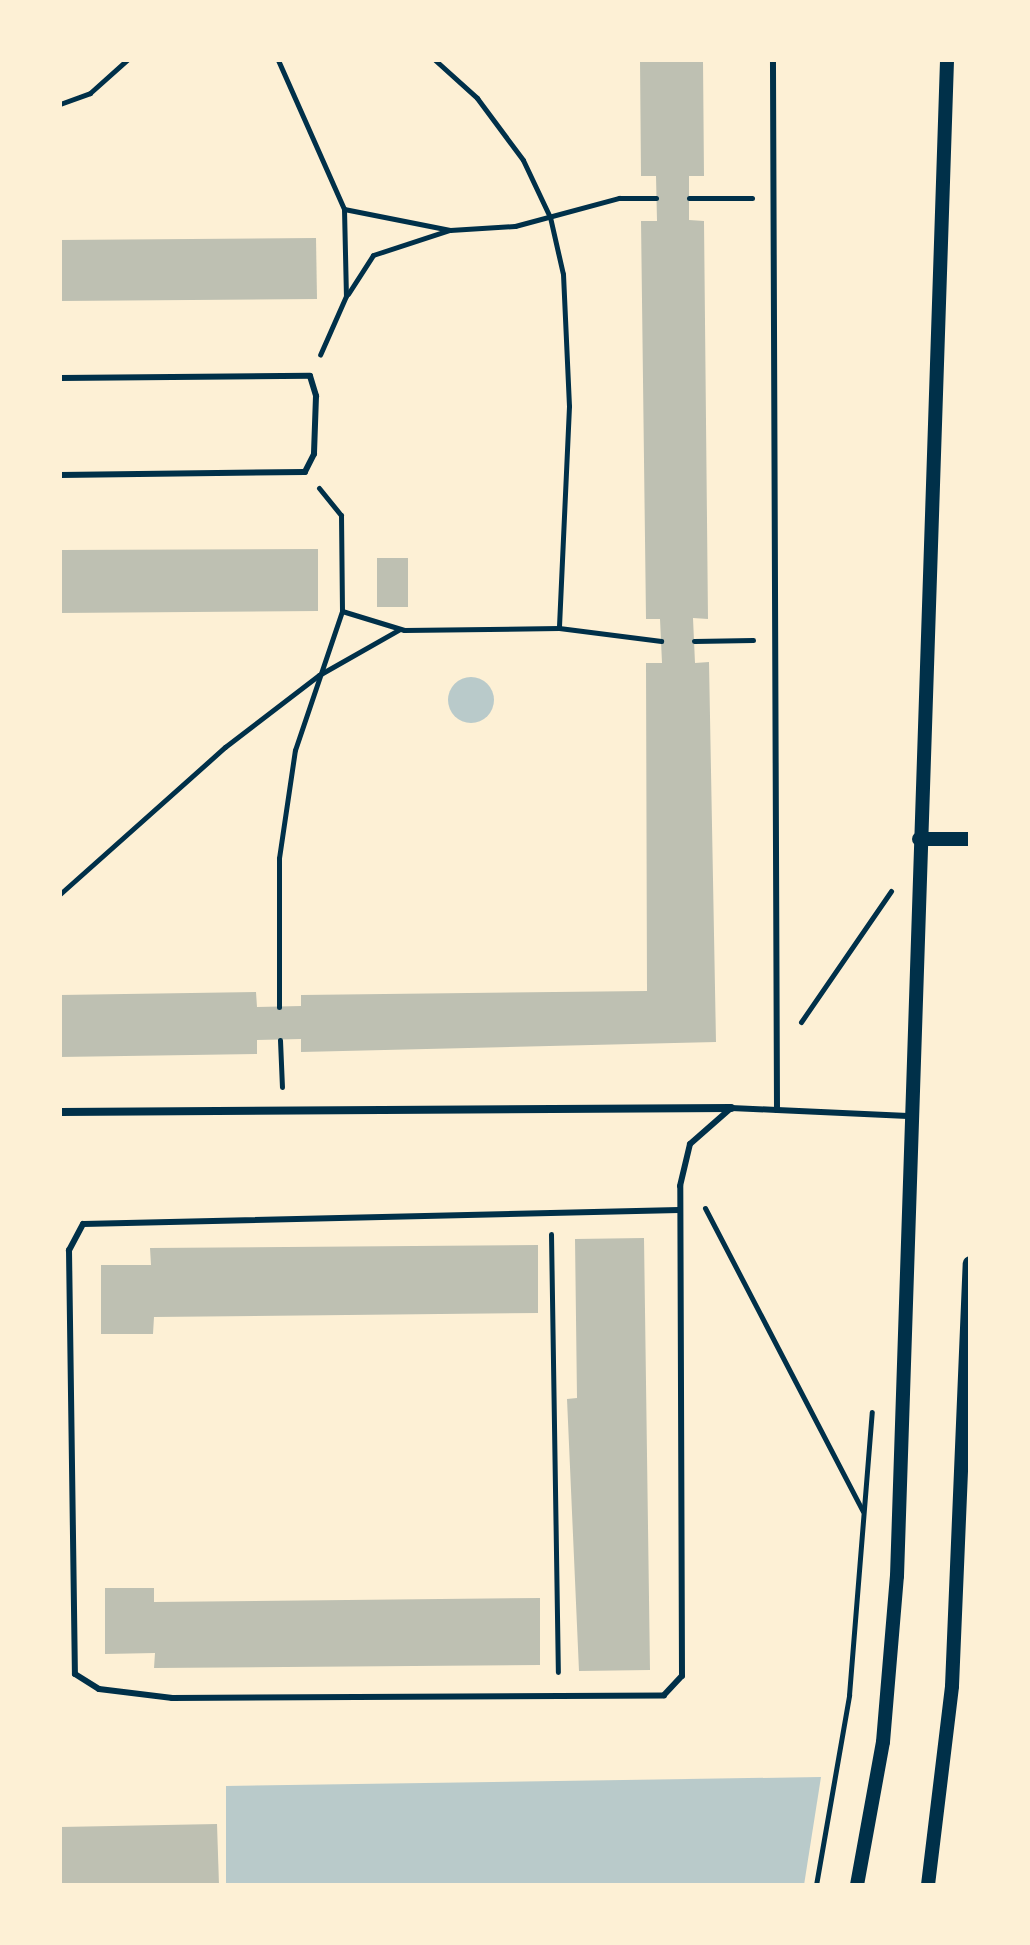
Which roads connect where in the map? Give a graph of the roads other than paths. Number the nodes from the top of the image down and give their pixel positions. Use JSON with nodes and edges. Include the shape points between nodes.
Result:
{"nodes":[{"id":1,"x":773,"y":60,"type":"edge"},
{"id":2,"x":947,"y":60,"type":"edge"},
{"id":3,"x":60,"y":378,"type":"edge"},
{"id":4,"x":60,"y":475,"type":"edge"},
{"id":5,"x":919,"y":839,"type":"junction"},
{"id":6,"x":970,"y":839,"type":"edge"},
{"id":7,"x":731,"y":1108,"type":"junction"},
{"id":8,"x":777,"y":1110,"type":"junction"},
{"id":9,"x":60,"y":1112,"type":"edge"},
{"id":10,"x":908,"y":1116,"type":"junction"},
{"id":11,"x":679,"y":1210,"type":"junction"},
{"id":12,"x":970,"y":1263,"type":"edge"},
{"id":13,"x":857,"y":1885,"type":"edge"},
{"id":14,"x":928,"y":1885,"type":"edge"}],
"edges":[{"from":1,"to":8,"type":"lane"},
{"from":2,"to":5,"type":"street"},
{"from":3,"to":4,"type":"lane","via":[[310,376],[314,454],[305,472]]},
{"from":5,"to":6,"type":"street"},
{"from":5,"to":10,"type":"street"},
{"from":7,"to":8,"type":"lane"},
{"from":7,"to":9,"type":"street"},
{"from":7,"to":11,"type":"lane","via":[[690,1144]]},
{"from":8,"to":10,"type":"lane"},
{"from":10,"to":13,"type":"street","via":[[897,1576],[883,1742]]},
{"from":11,"to":11,"type":"lane","via":[[682,1676],[664,1695],[172,1698],[99,1689],[75,1674],[69,1648],[69,1250],[83,1224]]},
{"from":12,"to":14,"type":"street","via":[[952,1686]]}]}
